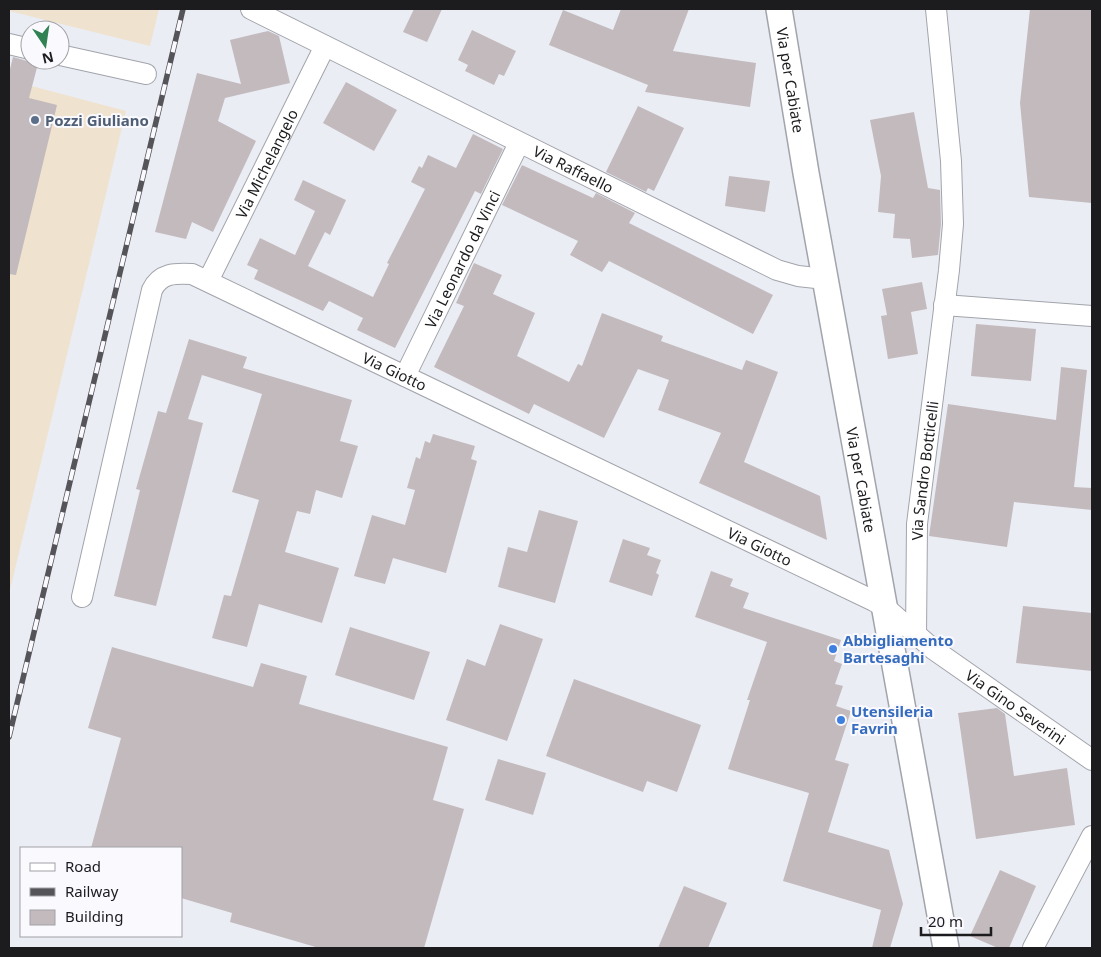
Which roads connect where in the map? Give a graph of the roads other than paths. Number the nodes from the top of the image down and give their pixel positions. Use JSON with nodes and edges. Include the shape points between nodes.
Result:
{"nodes":[{"id":1,"x":251,"y":9,"type":"edge"},
{"id":2,"x":779,"y":9,"type":"edge"},
{"id":3,"x":936,"y":9,"type":"edge"},
{"id":4,"x":325,"y":46,"type":"junction"},
{"id":5,"x":70,"y":57,"type":"edge"},
{"id":6,"x":146,"y":74,"type":"dead end"},
{"id":7,"x":519,"y":142,"type":"junction"},
{"id":8,"x":825,"y":279,"type":"junction"},
{"id":9,"x":208,"y":281,"type":"junction"},
{"id":10,"x":944,"y":304,"type":"junction"},
{"id":11,"x":1092,"y":316,"type":"edge"},
{"id":12,"x":404,"y":376,"type":"junction"},
{"id":13,"x":82,"y":597,"type":"dead end"},
{"id":14,"x":886,"y":608,"type":"junction"},
{"id":15,"x":916,"y":636,"type":"junction"},
{"id":16,"x":1092,"y":760,"type":"edge"},
{"id":17,"x":1092,"y":836,"type":"edge"},
{"id":18,"x":946,"y":948,"type":"edge"},
{"id":19,"x":1033,"y":948,"type":"edge"}],
"edges":[{"from":1,"to":4,"type":"street","name":"Via Raffaello"},
{"from":2,"to":8,"type":"street","name":"Via per Cabiate"},
{"from":3,"to":10,"type":"street","name":"Via Sandro Botticelli","via":[[953,193]]},
{"from":4,"to":7,"type":"street","name":"Via Raffaello"},
{"from":4,"to":9,"type":"street","name":"Via Michelangelo"},
{"from":5,"to":6,"type":"street"},
{"from":7,"to":8,"type":"street","name":"Via Raffaello","via":[[777,270]]},
{"from":7,"to":12,"type":"street","name":"Via Leonardo da Vinci"},
{"from":8,"to":14,"type":"street","name":"Via per Cabiate"},
{"from":9,"to":12,"type":"street","name":"Via Giotto"},
{"from":9,"to":13,"type":"street","name":"Via Giotto","via":[[192,274],[173,274],[160,278],[152,290]]},
{"from":10,"to":11,"type":"street"},
{"from":10,"to":15,"type":"street","name":"Via Sandro Botticelli","via":[[917,524]]},
{"from":12,"to":14,"type":"street","name":"Via Giotto"},
{"from":14,"to":15,"type":"street","name":"Via Giotto"},
{"from":14,"to":18,"type":"street","name":"Via per Cabiate"},
{"from":15,"to":16,"type":"street","name":"Via Gino Severini"},
{"from":17,"to":19,"type":"street"}]}
